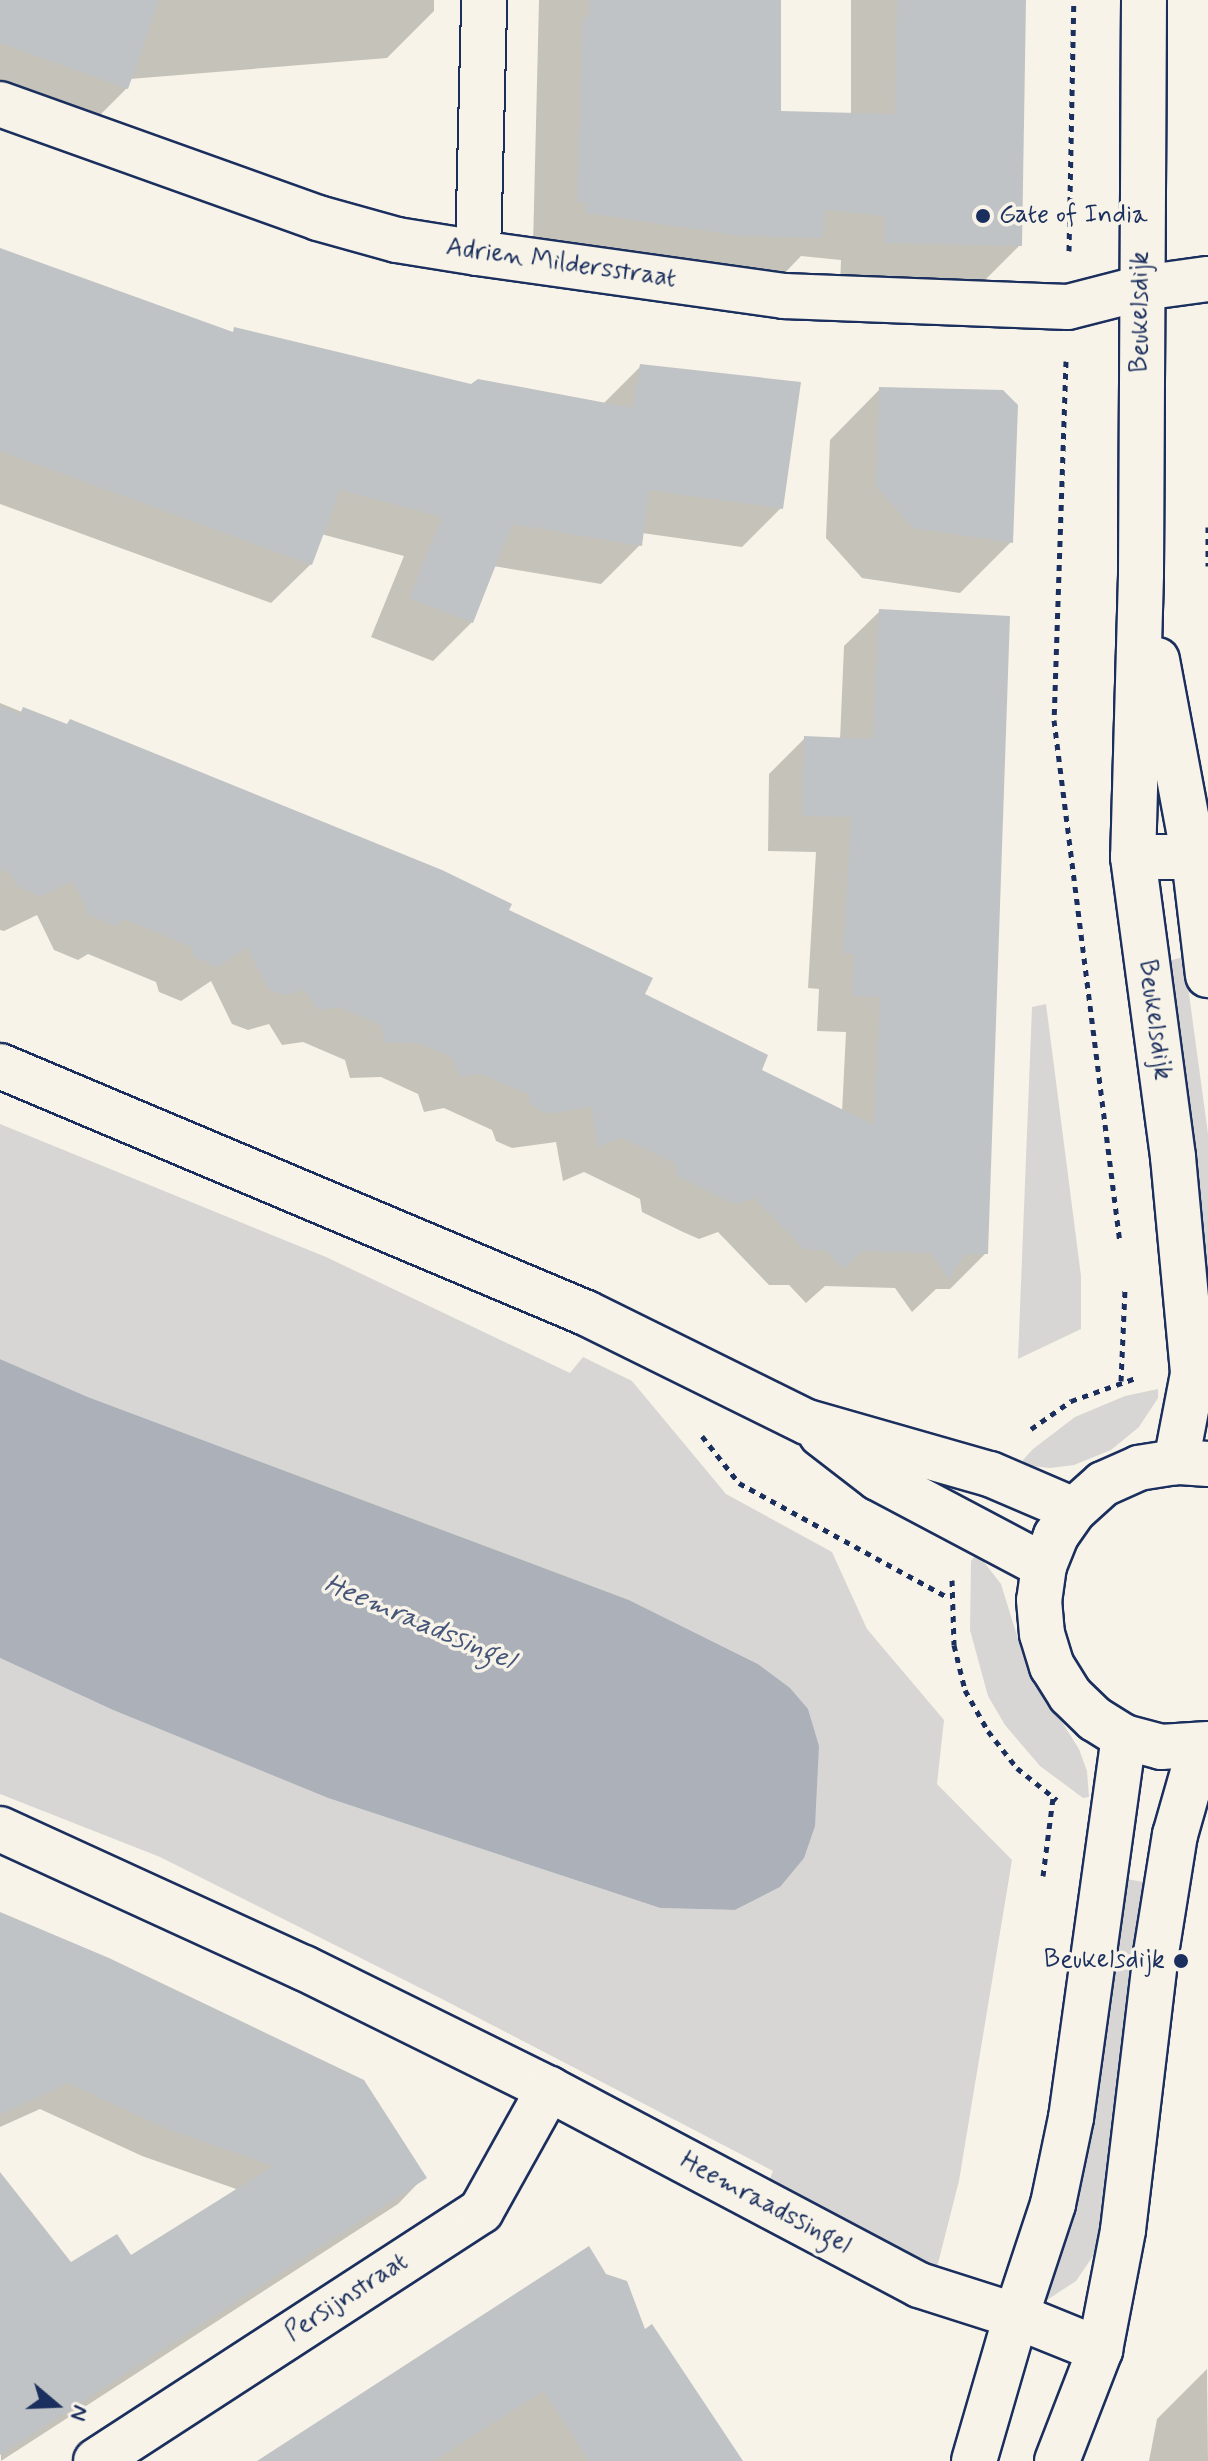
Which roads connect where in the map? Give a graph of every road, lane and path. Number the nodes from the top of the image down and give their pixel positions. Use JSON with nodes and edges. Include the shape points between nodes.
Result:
{"nodes":[{"id":1,"x":484,"y":0,"type":"edge"},
{"id":2,"x":1144,"y":0,"type":"edge"},
{"id":3,"x":0,"y":104,"type":"edge"},
{"id":4,"x":478,"y":253,"type":"junction"},
{"id":5,"x":1208,"y":279,"type":"edge"},
{"id":6,"x":1142,"y":288,"type":"junction"},
{"id":7,"x":1208,"y":527,"type":"edge"},
{"id":8,"x":1208,"y":566,"type":"edge"},
{"id":9,"x":1141,"y":575,"type":"junction"},
{"id":10,"x":1133,"y":857,"type":"junction"},
{"id":11,"x":1201,"y":857,"type":"edge"},
{"id":12,"x":1208,"y":975,"type":"edge"},
{"id":13,"x":0,"y":1066,"type":"edge"},
{"id":14,"x":674,"y":1357,"type":"junction"},
{"id":15,"x":1121,"y":1381,"type":"dead end"},
{"id":16,"x":807,"y":1422,"type":"junction"},
{"id":17,"x":1192,"y":1463,"type":"edge"},
{"id":18,"x":990,"y":1474,"type":"junction"},
{"id":19,"x":1074,"y":1510,"type":"junction"},
{"id":20,"x":964,"y":1527,"type":"junction"},
{"id":21,"x":1044,"y":1566,"type":"junction"},
{"id":22,"x":949,"y":1598,"type":"junction"},
{"id":23,"x":1124,"y":1737,"type":"junction"},
{"id":24,"x":1204,"y":1746,"type":"edge"},
{"id":25,"x":0,"y":1829,"type":"edge"},
{"id":26,"x":1042,"y":1892,"type":"dead end"},
{"id":27,"x":549,"y":2089,"type":"junction"},
{"id":28,"x":1016,"y":2316,"type":"junction"},
{"id":29,"x":1100,"y":2350,"type":"junction"},
{"id":30,"x":96,"y":2461,"type":"edge"},
{"id":31,"x":974,"y":2461,"type":"edge"},
{"id":32,"x":1057,"y":2461,"type":"edge"}],
"edges":[{"from":1,"to":4,"type":"street"},
{"from":2,"to":6,"type":"street","name":"Beukelsdijk"},
{"from":3,"to":4,"type":"street","name":"Adrien Mildersstraat","via":[[318,218],[397,240]]},
{"from":4,"to":6,"type":"street","name":"Adrien Mildersstraat","via":[[784,296],[1068,307]]},
{"from":5,"to":6,"type":"street","name":"Adrien Mildersstraat"},
{"from":6,"to":9,"type":"street","name":"Beukelsdijk"},
{"from":7,"to":8,"type":"path"},
{"from":9,"to":10,"type":"street","name":"Beukelsdijk"},
{"from":9,"to":11,"type":"street","name":"Beukelsdijk"},
{"from":10,"to":11,"type":"street"},
{"from":10,"to":17,"type":"street","name":"Beukelsdijk","via":[[1173,1157],[1193,1374]]},
{"from":11,"to":12,"type":"street","name":"Beukelsdijk"},
{"from":13,"to":14,"type":"street","via":[[586,1313]]},
{"from":14,"to":16,"type":"street"},
{"from":14,"to":22,"type":"path","via":[[689,1420],[739,1483]]},
{"from":15,"to":18,"type":"path","via":[[1071,1401],[1025,1433]]},
{"from":16,"to":18,"type":"street"},
{"from":16,"to":20,"type":"street","via":[[878,1478]]},
{"from":17,"to":19,"type":"street","via":[[1139,1468],[1103,1484]]},
{"from":18,"to":19,"type":"street"},
{"from":19,"to":21,"type":"street"},
{"from":20,"to":21,"type":"street"},
{"from":20,"to":22,"type":"path"},
{"from":21,"to":23,"type":"street","via":[[1039,1600],[1052,1666],[1070,1695]]},
{"from":22,"to":26,"type":"path","via":[[965,1690],[1017,1768],[1053,1798]]},
{"from":23,"to":24,"type":"street","via":[[1161,1747]]},
{"from":23,"to":28,"type":"street","via":[[1071,2118],[1053,2204]]},
{"from":24,"to":29,"type":"street","via":[[1175,1835],[1123,2230]]},
{"from":25,"to":27,"type":"street","name":"Heemraadssingel","via":[[304,1968]]},
{"from":27,"to":28,"type":"street","name":"Heemraadssingel","via":[[919,2285]]},
{"from":27,"to":30,"type":"street","name":"Persijnstraat","via":[[481,2211]]},
{"from":28,"to":29,"type":"street"},
{"from":28,"to":31,"type":"street"},
{"from":29,"to":32,"type":"street"}]}
